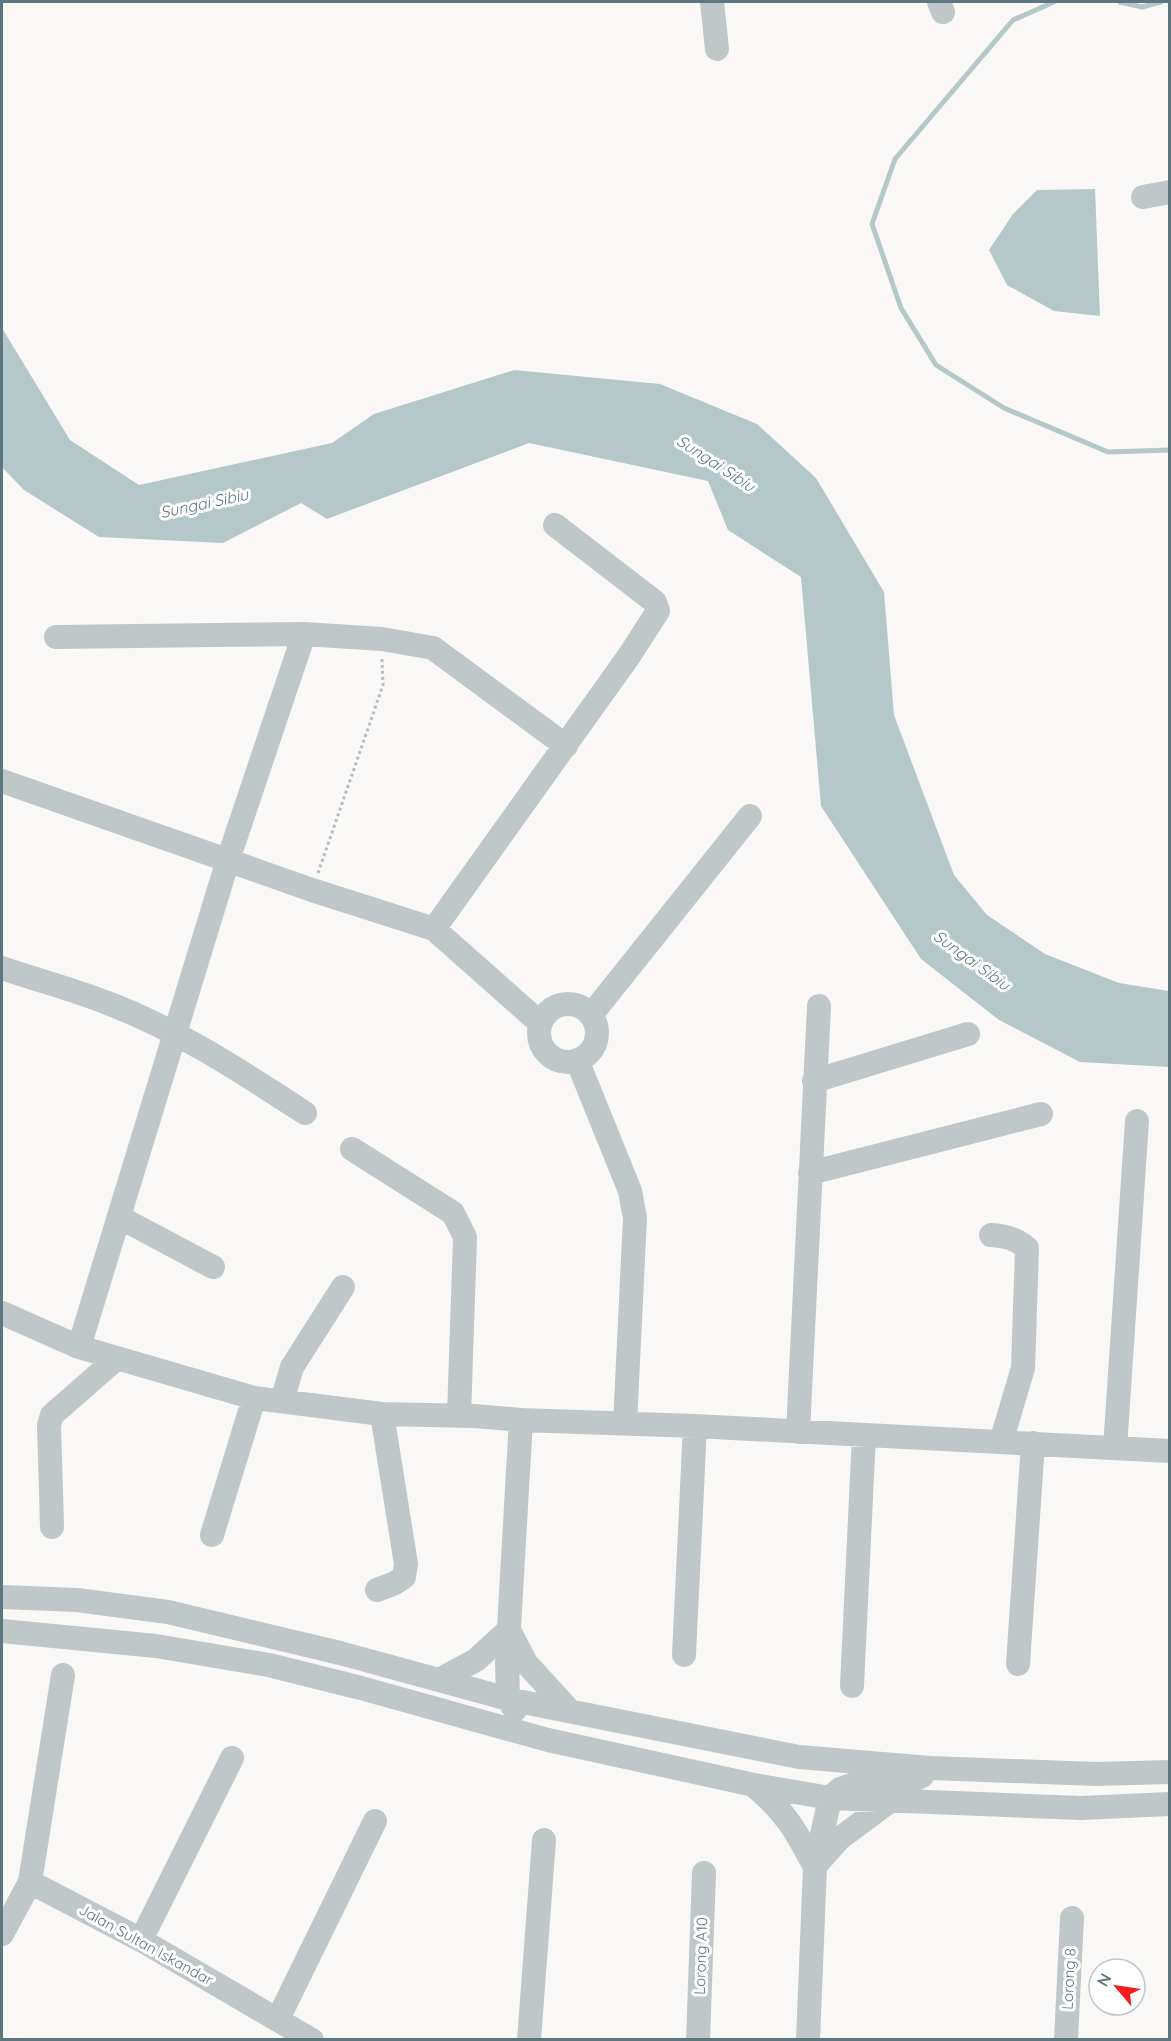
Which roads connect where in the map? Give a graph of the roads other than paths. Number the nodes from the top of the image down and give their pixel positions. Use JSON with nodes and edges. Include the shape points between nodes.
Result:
{"nodes":[{"id":1,"x":712,"y":2,"type":"edge"},
{"id":2,"x":717,"y":50,"type":"dead end"},
{"id":3,"x":1170,"y":192,"type":"edge"},
{"id":4,"x":1143,"y":197,"type":"dead end"},
{"id":5,"x":555,"y":525,"type":"dead end"},
{"id":6,"x":304,"y":634,"type":"junction"},
{"id":7,"x":56,"y":637,"type":"dead end"},
{"id":8,"x":566,"y":746,"type":"junction"},
{"id":9,"x":2,"y":781,"type":"edge"},
{"id":10,"x":750,"y":816,"type":"dead end"},
{"id":11,"x":228,"y":860,"type":"junction"},
{"id":12,"x":434,"y":929,"type":"junction"},
{"id":13,"x":2,"y":968,"type":"edge"},
{"id":14,"x":819,"y":1006,"type":"dead end"},
{"id":15,"x":591,"y":1015,"type":"junction"},
{"id":16,"x":540,"y":1023,"type":"junction"},
{"id":17,"x":175,"y":1033,"type":"junction"},
{"id":18,"x":968,"y":1034,"type":"dead end"},
{"id":19,"x":577,"y":1060,"type":"junction"},
{"id":20,"x":814,"y":1081,"type":"junction"},
{"id":21,"x":305,"y":1113,"type":"dead end"},
{"id":22,"x":1041,"y":1114,"type":"dead end"},
{"id":23,"x":1137,"y":1121,"type":"dead end"},
{"id":24,"x":352,"y":1149,"type":"dead end"},
{"id":25,"x":810,"y":1173,"type":"junction"},
{"id":26,"x":119,"y":1217,"type":"junction"},
{"id":27,"x":991,"y":1235,"type":"dead end"},
{"id":28,"x":213,"y":1267,"type":"dead end"},
{"id":29,"x":343,"y":1287,"type":"dead end"},
{"id":30,"x":2,"y":1313,"type":"edge"},
{"id":31,"x":79,"y":1347,"type":"junction"},
{"id":32,"x":116,"y":1359,"type":"junction"},
{"id":33,"x":254,"y":1398,"type":"junction"},
{"id":34,"x":282,"y":1401,"type":"junction"},
{"id":35,"x":382,"y":1414,"type":"junction"},
{"id":36,"x":459,"y":1416,"type":"junction"},
{"id":37,"x":521,"y":1420,"type":"junction"},
{"id":38,"x":625,"y":1423,"type":"junction"},
{"id":39,"x":695,"y":1426,"type":"junction"},
{"id":40,"x":798,"y":1432,"type":"junction"},
{"id":41,"x":864,"y":1435,"type":"junction"},
{"id":42,"x":1001,"y":1442,"type":"junction"},
{"id":43,"x":1033,"y":1443,"type":"junction"},
{"id":44,"x":1115,"y":1448,"type":"junction"},
{"id":45,"x":1170,"y":1451,"type":"edge"},
{"id":46,"x":52,"y":1527,"type":"dead end"},
{"id":47,"x":212,"y":1535,"type":"dead end"},
{"id":48,"x":377,"y":1590,"type":"dead end"},
{"id":49,"x":2,"y":1597,"type":"edge"},
{"id":50,"x":509,"y":1630,"type":"junction"},
{"id":51,"x":2,"y":1631,"type":"edge"},
{"id":52,"x":684,"y":1655,"type":"dead end"},
{"id":53,"x":1018,"y":1664,"type":"dead end"},
{"id":54,"x":63,"y":1675,"type":"dead end"},
{"id":55,"x":439,"y":1680,"type":"junction"},
{"id":56,"x":852,"y":1686,"type":"dead end"},
{"id":57,"x":508,"y":1699,"type":"junction"},
{"id":58,"x":570,"y":1711,"type":"junction"},
{"id":59,"x":548,"y":1740,"type":"junction"},
{"id":60,"x":232,"y":1758,"type":"dead end"},
{"id":61,"x":930,"y":1768,"type":"junction"},
{"id":62,"x":1170,"y":1772,"type":"edge"},
{"id":63,"x":754,"y":1785,"type":"junction"},
{"id":64,"x":830,"y":1798,"type":"junction"},
{"id":65,"x":890,"y":1801,"type":"junction"},
{"id":66,"x":1170,"y":1804,"type":"edge"},
{"id":67,"x":375,"y":1821,"type":"dead end"},
{"id":68,"x":544,"y":1840,"type":"dead end"},
{"id":69,"x":815,"y":1867,"type":"junction"},
{"id":70,"x":704,"y":1873,"type":"dead end"},
{"id":71,"x":30,"y":1882,"type":"junction"},
{"id":72,"x":1072,"y":1918,"type":"dead end"},
{"id":73,"x":2,"y":1934,"type":"edge"},
{"id":74,"x":141,"y":1940,"type":"junction"},
{"id":75,"x":278,"y":2019,"type":"junction"},
{"id":76,"x":312,"y":2040,"type":"edge"},
{"id":77,"x":529,"y":2040,"type":"edge"},
{"id":78,"x":698,"y":2040,"type":"edge"},
{"id":79,"x":808,"y":2040,"type":"edge"},
{"id":80,"x":1066,"y":2040,"type":"edge"}],
"edges":[{"from":1,"to":2,"type":"street"},
{"from":3,"to":4,"type":"street"},
{"from":5,"to":8,"type":"street","via":[[655,602],[658,611]]},
{"from":6,"to":7,"type":"street"},
{"from":6,"to":8,"type":"street","via":[[382,639],[433,648]]},
{"from":6,"to":11,"type":"street"},
{"from":8,"to":12,"type":"street"},
{"from":9,"to":11,"type":"street"},
{"from":10,"to":15,"type":"street"},
{"from":11,"to":12,"type":"street"},
{"from":11,"to":17,"type":"street"},
{"from":12,"to":16,"type":"street"},
{"from":13,"to":17,"type":"street","via":[[110,1003]]},
{"from":14,"to":20,"type":"street"},
{"from":15,"to":16,"type":"street","via":[[578,1005],[563,1004],[549,1011]]},
{"from":15,"to":19,"type":"street","via":[[597,1030],[596,1041],[587,1055]]},
{"from":16,"to":19,"type":"street","via":[[540,1042],[547,1053],[564,1062]]},
{"from":17,"to":21,"type":"street"},
{"from":17,"to":26,"type":"street"},
{"from":18,"to":20,"type":"street"},
{"from":19,"to":38,"type":"street","via":[[630,1191],[635,1218]]},
{"from":20,"to":25,"type":"street"},
{"from":22,"to":25,"type":"street"},
{"from":23,"to":44,"type":"street"},
{"from":24,"to":36,"type":"street","via":[[453,1213],[461,1226],[465,1237]]},
{"from":25,"to":40,"type":"street"},
{"from":26,"to":28,"type":"street"},
{"from":26,"to":31,"type":"street"},
{"from":27,"to":42,"type":"street","via":[[1010,1237],[1027,1248],[1023,1368]]},
{"from":29,"to":34,"type":"street","via":[[292,1367]]},
{"from":30,"to":31,"type":"street"},
{"from":31,"to":32,"type":"street"},
{"from":32,"to":33,"type":"street"},
{"from":32,"to":46,"type":"street","via":[[52,1415]]},
{"from":33,"to":34,"type":"street"},
{"from":33,"to":47,"type":"street"},
{"from":34,"to":35,"type":"street"},
{"from":35,"to":36,"type":"street"},
{"from":35,"to":48,"type":"street","via":[[406,1564],[404,1576]]},
{"from":36,"to":37,"type":"street"},
{"from":37,"to":38,"type":"street"},
{"from":37,"to":50,"type":"street"},
{"from":38,"to":39,"type":"street"},
{"from":39,"to":40,"type":"street"},
{"from":39,"to":52,"type":"street"},
{"from":40,"to":41,"type":"street"},
{"from":41,"to":42,"type":"street"},
{"from":41,"to":56,"type":"street"},
{"from":42,"to":43,"type":"street"},
{"from":43,"to":44,"type":"street"},
{"from":43,"to":53,"type":"street"},
{"from":44,"to":45,"type":"street"},
{"from":49,"to":55,"type":"street","via":[[77,1600],[168,1612]]},
{"from":50,"to":55,"type":"street","via":[[476,1659]]},
{"from":50,"to":57,"type":"street"},
{"from":50,"to":58,"type":"street","via":[[526,1663]]},
{"from":51,"to":59,"type":"street","via":[[156,1646],[269,1665]]},
{"from":54,"to":71,"type":"street"},
{"from":55,"to":57,"type":"street"},
{"from":57,"to":58,"type":"street"},
{"from":57,"to":59,"type":"street","via":[[523,1721]]},
{"from":58,"to":61,"type":"street","via":[[799,1757]]},
{"from":59,"to":63,"type":"street"},
{"from":60,"to":74,"type":"street"},
{"from":61,"to":62,"type":"street","via":[[1096,1774]]},
{"from":61,"to":64,"type":"street","via":[[911,1781],[852,1785]]},
{"from":63,"to":64,"type":"street"},
{"from":63,"to":69,"type":"street","via":[[794,1827]]},
{"from":64,"to":65,"type":"street"},
{"from":64,"to":69,"type":"street"},
{"from":65,"to":66,"type":"street","via":[[1081,1808]]},
{"from":65,"to":69,"type":"street","via":[[839,1839]]},
{"from":67,"to":75,"type":"street"},
{"from":68,"to":77,"type":"street"},
{"from":69,"to":79,"type":"street"},
{"from":70,"to":78,"type":"street","name":"Lorong A10"},
{"from":71,"to":73,"type":"street"},
{"from":71,"to":74,"type":"street","name":"Jalan Sultan Iskandar"},
{"from":72,"to":80,"type":"street","name":"Lorong 8"},
{"from":74,"to":75,"type":"street","name":"Jalan Sultan Iskandar"},
{"from":75,"to":76,"type":"street","name":"Jalan Sultan Iskandar"}]}
